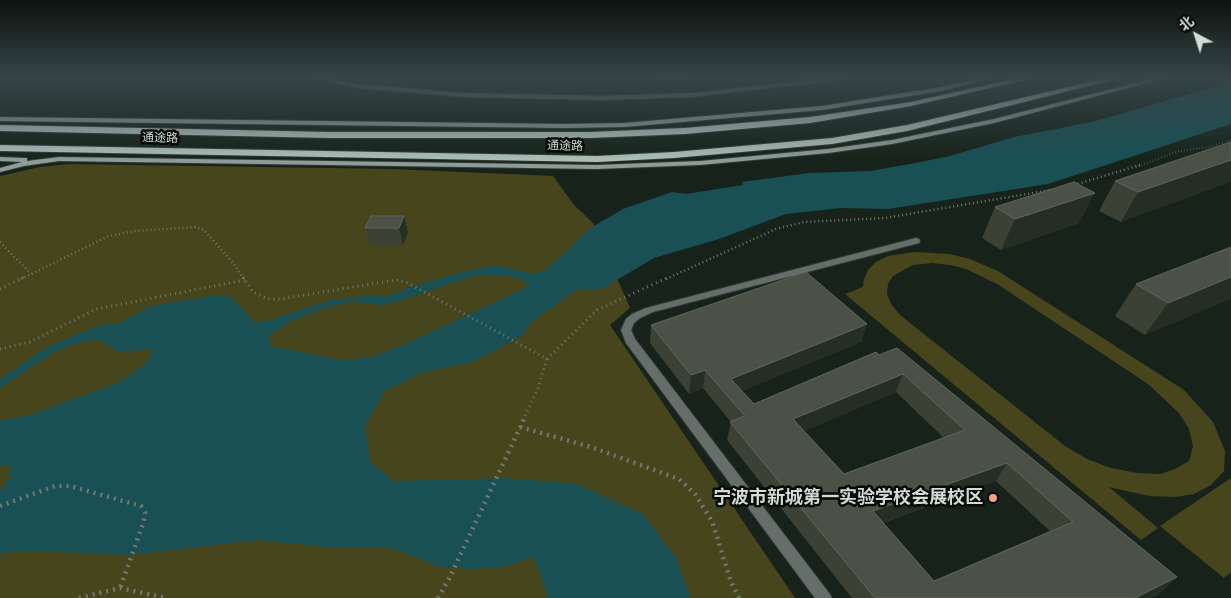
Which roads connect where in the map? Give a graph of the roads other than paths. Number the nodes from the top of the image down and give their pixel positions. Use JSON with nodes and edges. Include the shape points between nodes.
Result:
{"nodes":[{"id":1,"x":841,"y":105,"type":"edge"},
{"id":2,"x":902,"y":105,"type":"edge"},
{"id":3,"x":1004,"y":105,"type":"edge"},
{"id":4,"x":1057,"y":105,"type":"edge"},
{"id":5,"x":0,"y":119,"type":"edge"},
{"id":6,"x":0,"y":128,"type":"edge"},
{"id":7,"x":0,"y":148,"type":"edge"},
{"id":8,"x":0,"y":159,"type":"edge"},
{"id":9,"x":44,"y":160,"type":"junction"},
{"id":10,"x":0,"y":170,"type":"edge"},
{"id":11,"x":916,"y":241,"type":"dead end"},
{"id":12,"x":824,"y":598,"type":"edge"}],
"edges":[{"from":1,"to":5,"type":"main road","via":[[708,119],[565,126]]},
{"from":2,"to":6,"type":"main road","name":"通途路","via":[[810,120],[686,131],[580,135],[330,135]]},
{"from":3,"to":7,"type":"main road","name":"通途路","via":[[907,128],[822,142],[597,159]]},
{"from":4,"to":9,"type":"main road","via":[[892,142],[700,163],[598,167]]},
{"from":8,"to":9,"type":"main road"},
{"from":9,"to":10,"type":"main road"},
{"from":11,"to":12,"type":"street","via":[[650,310],[636,316],[626,330],[630,340]]}]}
